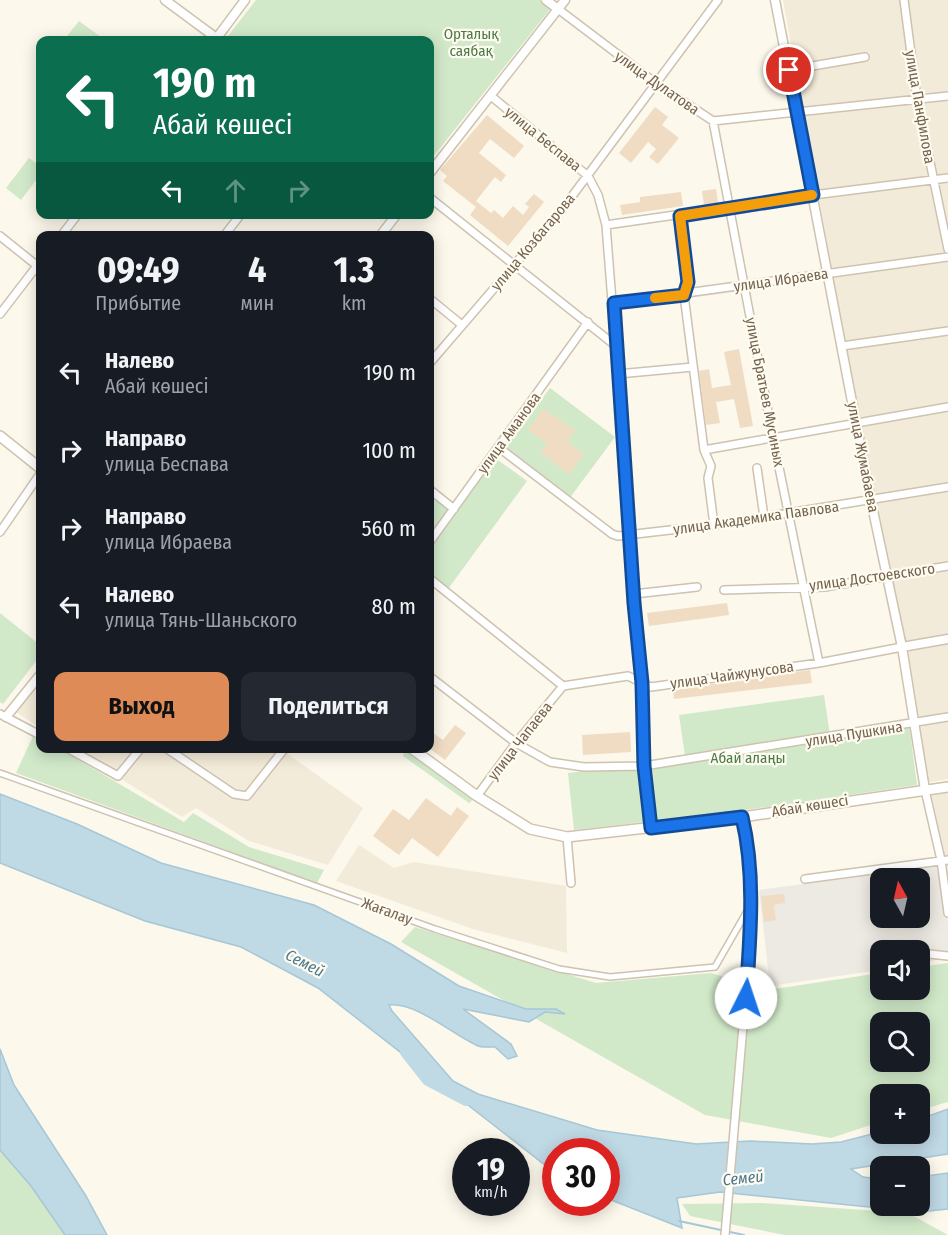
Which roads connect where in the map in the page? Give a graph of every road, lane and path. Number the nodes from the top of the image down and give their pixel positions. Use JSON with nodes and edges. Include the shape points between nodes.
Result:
{"nodes":[{"id":1,"x":165,"y":0,"type":"edge"},
{"id":2,"x":245,"y":0,"type":"edge"},
{"id":3,"x":546,"y":0,"type":"edge"},
{"id":4,"x":565,"y":0,"type":"edge"},
{"id":5,"x":718,"y":0,"type":"edge"},
{"id":6,"x":775,"y":0,"type":"edge"},
{"id":7,"x":904,"y":0,"type":"edge"},
{"id":8,"x":558,"y":9,"type":"junction"},
{"id":9,"x":211,"y":36,"type":"edge"},
{"id":10,"x":219,"y":36,"type":"edge"},
{"id":11,"x":864,"y":57,"type":"dead end"},
{"id":12,"x":789,"y":70,"type":"junction"},
{"id":13,"x":657,"y":84,"type":"junction"},
{"id":14,"x":491,"y":96,"type":"junction"},
{"id":15,"x":948,"y":96,"type":"edge"},
{"id":16,"x":917,"y":99,"type":"junction"},
{"id":17,"x":797,"y":111,"type":"junction"},
{"id":18,"x":713,"y":121,"type":"junction"},
{"id":19,"x":434,"y":168,"type":"edge"},
{"id":20,"x":588,"y":176,"type":"junction"},
{"id":21,"x":948,"y":178,"type":"edge"},
{"id":22,"x":933,"y":180,"type":"junction"},
{"id":23,"x":813,"y":195,"type":"junction"},
{"id":24,"x":434,"y":201,"type":"edge"},
{"id":25,"x":729,"y":208,"type":"junction"},
{"id":26,"x":680,"y":216,"type":"junction"},
{"id":27,"x":74,"y":219,"type":"edge"},
{"id":28,"x":393,"y":219,"type":"edge"},
{"id":29,"x":606,"y":225,"type":"junction"},
{"id":30,"x":65,"y":231,"type":"edge"},
{"id":31,"x":384,"y":231,"type":"edge"},
{"id":32,"x":0,"y":236,"type":"edge"},
{"id":33,"x":948,"y":249,"type":"edge"},
{"id":34,"x":948,"y":257,"type":"edge"},
{"id":35,"x":36,"y":262,"type":"edge"},
{"id":36,"x":516,"y":265,"type":"junction"},
{"id":37,"x":36,"y":270,"type":"edge"},
{"id":38,"x":828,"y":273,"type":"junction"},
{"id":39,"x":744,"y":285,"type":"junction"},
{"id":40,"x":684,"y":295,"type":"junction"},
{"id":41,"x":434,"y":302,"type":"edge"},
{"id":42,"x":614,"y":303,"type":"junction"},
{"id":43,"x":0,"y":314,"type":"edge"},
{"id":44,"x":588,"y":322,"type":"junction"},
{"id":45,"x":462,"y":325,"type":"junction"},
{"id":46,"x":948,"y":331,"type":"edge"},
{"id":47,"x":616,"y":346,"type":"junction"},
{"id":48,"x":842,"y":346,"type":"junction"},
{"id":49,"x":434,"y":358,"type":"edge"},
{"id":50,"x":693,"y":367,"type":"junction"},
{"id":51,"x":618,"y":374,"type":"junction"},
{"id":52,"x":948,"y":407,"type":"edge"},
{"id":53,"x":856,"y":422,"type":"junction"},
{"id":54,"x":0,"y":436,"type":"edge"},
{"id":55,"x":773,"y":438,"type":"junction"},
{"id":56,"x":498,"y":447,"type":"junction"},
{"id":57,"x":704,"y":450,"type":"junction"},
{"id":58,"x":36,"y":465,"type":"edge"},
{"id":59,"x":757,"y":468,"type":"dead end"},
{"id":60,"x":36,"y":480,"type":"edge"},
{"id":61,"x":948,"y":487,"type":"edge"},
{"id":62,"x":434,"y":493,"type":"edge"},
{"id":63,"x":871,"y":501,"type":"junction"},
{"id":64,"x":454,"y":509,"type":"junction"},
{"id":65,"x":789,"y":513,"type":"junction"},
{"id":66,"x":764,"y":518,"type":"junction"},
{"id":67,"x":714,"y":525,"type":"junction"},
{"id":68,"x":0,"y":532,"type":"edge"},
{"id":69,"x":434,"y":536,"type":"edge"},
{"id":70,"x":630,"y":536,"type":"junction"},
{"id":71,"x":948,"y":566,"type":"edge"},
{"id":72,"x":886,"y":578,"type":"junction"},
{"id":73,"x":434,"y":582,"type":"edge"},
{"id":74,"x":697,"y":587,"type":"dead end"},
{"id":75,"x":802,"y":588,"type":"junction"},
{"id":76,"x":724,"y":590,"type":"dead end"},
{"id":77,"x":634,"y":594,"type":"junction"},
{"id":78,"x":948,"y":639,"type":"edge"},
{"id":79,"x":902,"y":647,"type":"junction"},
{"id":80,"x":819,"y":663,"type":"junction"},
{"id":81,"x":36,"y":679,"type":"edge"},
{"id":82,"x":434,"y":680,"type":"edge"},
{"id":83,"x":642,"y":683,"type":"junction"},
{"id":84,"x":564,"y":686,"type":"junction"},
{"id":85,"x":3,"y":715,"type":"edge"},
{"id":86,"x":948,"y":717,"type":"edge"},
{"id":87,"x":915,"y":724,"type":"junction"},
{"id":88,"x":36,"y":733,"type":"edge"},
{"id":89,"x":516,"y":743,"type":"junction"},
{"id":90,"x":76,"y":753,"type":"edge"},
{"id":91,"x":137,"y":753,"type":"edge"},
{"id":92,"x":173,"y":753,"type":"edge"},
{"id":93,"x":281,"y":753,"type":"edge"},
{"id":94,"x":418,"y":753,"type":"edge"},
{"id":95,"x":644,"y":766,"type":"junction"},
{"id":96,"x":0,"y":773,"type":"edge"},
{"id":97,"x":948,"y":787,"type":"edge"},
{"id":98,"x":925,"y":790,"type":"junction"},
{"id":99,"x":477,"y":796,"type":"junction"},
{"id":100,"x":742,"y":817,"type":"junction"},
{"id":101,"x":651,"y":828,"type":"junction"},
{"id":102,"x":567,"y":837,"type":"junction"},
{"id":103,"x":944,"y":860,"type":"edge"},
{"id":104,"x":805,"y":879,"type":"dead end"},
{"id":105,"x":571,"y":883,"type":"dead end"},
{"id":106,"x":751,"y":904,"type":"junction"},
{"id":107,"x":948,"y":913,"type":"edge"},
{"id":108,"x":930,"y":954,"type":"edge"},
{"id":109,"x":948,"y":956,"type":"edge"},
{"id":110,"x":725,"y":1235,"type":"edge"}],
"edges":[{"from":1,"to":9,"type":"street"},
{"from":2,"to":10,"type":"street"},
{"from":3,"to":8,"type":"street"},
{"from":4,"to":8,"type":"street"},
{"from":5,"to":13,"type":"street","name":"улица Козбагарова"},
{"from":6,"to":12,"type":"street","name":"улица Жумабаева"},
{"from":7,"to":16,"type":"street","name":"улица Панфилова"},
{"from":8,"to":13,"type":"street","name":"улица Дулатова"},
{"from":8,"to":14,"type":"street"},
{"from":11,"to":12,"type":"street"},
{"from":12,"to":17,"type":"street","name":"улица Жумабаева"},
{"from":13,"to":18,"type":"street","name":"улица Дулатова"},
{"from":13,"to":20,"type":"street","name":"улица Козбагарова"},
{"from":14,"to":19,"type":"street"},
{"from":14,"to":20,"type":"street","name":"улица Беспава"},
{"from":15,"to":16,"type":"street","name":"улица Дулатова"},
{"from":16,"to":17,"type":"street","name":"улица Дулатова"},
{"from":16,"to":22,"type":"street","name":"улица Панфилова"},
{"from":17,"to":18,"type":"street","name":"улица Дулатова"},
{"from":17,"to":23,"type":"street","name":"улица Жумабаева"},
{"from":18,"to":25,"type":"street","name":"улица Братьев Мусиных"},
{"from":20,"to":29,"type":"street","name":"улица Беспава"},
{"from":20,"to":36,"type":"street","name":"улица Козбагарова"},
{"from":21,"to":22,"type":"street"},
{"from":22,"to":23,"type":"street"},
{"from":22,"to":33,"type":"street","name":"улица Панфилова"},
{"from":23,"to":25,"type":"street"},
{"from":23,"to":38,"type":"street","name":"улица Жумабаева"},
{"from":24,"to":36,"type":"street"},
{"from":25,"to":26,"type":"street"},
{"from":25,"to":39,"type":"street","name":"улица Братьев Мусиных"},
{"from":26,"to":29,"type":"street"},
{"from":26,"to":40,"type":"street","via":[[688,282]]},
{"from":27,"to":30,"type":"street"},
{"from":28,"to":31,"type":"street"},
{"from":29,"to":42,"type":"street","name":"улица Беспава"},
{"from":32,"to":35,"type":"street"},
{"from":34,"to":38,"type":"street","name":"улица Ибраева"},
{"from":36,"to":44,"type":"street"},
{"from":36,"to":45,"type":"street","name":"улица Козбагарова"},
{"from":37,"to":43,"type":"street"},
{"from":38,"to":39,"type":"street","name":"улица Ибраева"},
{"from":38,"to":48,"type":"street","name":"улица Жумабаева"},
{"from":39,"to":40,"type":"street","name":"улица Ибраева"},
{"from":39,"to":55,"type":"street","name":"улица Братьев Мусиных"},
{"from":40,"to":42,"type":"street","name":"улица Ибраева"},
{"from":40,"to":50,"type":"street"},
{"from":41,"to":45,"type":"street"},
{"from":42,"to":47,"type":"street","name":"улица Беспава"},
{"from":44,"to":47,"type":"street"},
{"from":44,"to":56,"type":"street","name":"улица Аманова"},
{"from":45,"to":49,"type":"street","name":"улица Козбагарова"},
{"from":46,"to":48,"type":"street"},
{"from":47,"to":51,"type":"street","name":"улица Беспава"},
{"from":48,"to":53,"type":"street","name":"улица Жумабаева"},
{"from":50,"to":51,"type":"street"},
{"from":50,"to":57,"type":"street"},
{"from":51,"to":70,"type":"street","name":"улица Беспава"},
{"from":52,"to":53,"type":"street"},
{"from":53,"to":55,"type":"street"},
{"from":53,"to":63,"type":"street","name":"улица Жумабаева"},
{"from":54,"to":58,"type":"main road"},
{"from":55,"to":57,"type":"street"},
{"from":55,"to":65,"type":"street","name":"улица Братьев Мусиных"},
{"from":56,"to":64,"type":"street","name":"улица Аманова"},
{"from":56,"to":70,"type":"street","name":"улица Академика Павлова","via":[[612,534]]},
{"from":57,"to":67,"type":"street","via":[[711,466],[708,478]]},
{"from":59,"to":66,"type":"street"},
{"from":60,"to":68,"type":"street"},
{"from":61,"to":63,"type":"street","name":"улица Академика Павлова"},
{"from":62,"to":64,"type":"street"},
{"from":63,"to":65,"type":"street","name":"улица Академика Павлова"},
{"from":63,"to":72,"type":"street","name":"улица Жумабаева"},
{"from":64,"to":69,"type":"street","name":"улица Аманова"},
{"from":65,"to":66,"type":"street","name":"улица Академика Павлова"},
{"from":65,"to":75,"type":"street","name":"улица Братьев Мусиных"},
{"from":66,"to":67,"type":"street","name":"улица Академика Павлова"},
{"from":67,"to":70,"type":"street","name":"улица Академика Павлова"},
{"from":70,"to":77,"type":"street","name":"улица Беспава"},
{"from":71,"to":72,"type":"street","name":"улица Достоевского"},
{"from":72,"to":75,"type":"street","name":"улица Достоевского"},
{"from":72,"to":79,"type":"street","name":"улица Жумабаева"},
{"from":73,"to":84,"type":"street"},
{"from":74,"to":77,"type":"street"},
{"from":75,"to":76,"type":"street","name":"улица Достоевского"},
{"from":75,"to":80,"type":"street","name":"улица Братьев Мусиных"},
{"from":77,"to":83,"type":"street","name":"улица Беспава"},
{"from":78,"to":79,"type":"street","name":"улица Чайжунусова"},
{"from":79,"to":80,"type":"street","name":"улица Чайжунусова"},
{"from":79,"to":87,"type":"street","name":"улица Жумабаева"},
{"from":80,"to":83,"type":"street","name":"улица Чайжунусова","via":[[651,687]]},
{"from":81,"to":85,"type":"street"},
{"from":82,"to":89,"type":"street","name":"улица Пушкина"},
{"from":83,"to":84,"type":"street","name":"улица Чайжунусова","via":[[628,676]]},
{"from":83,"to":95,"type":"street","name":"улица Беспава"},
{"from":84,"to":89,"type":"street","name":"улица Чапаева"},
{"from":85,"to":88,"type":"street"},
{"from":86,"to":87,"type":"street","name":"улица Пушкина"},
{"from":87,"to":95,"type":"street","name":"улица Пушкина"},
{"from":87,"to":98,"type":"street","name":"улица Жумабаева"},
{"from":89,"to":95,"type":"street","name":"улица Пушкина","via":[[550,762],[584,767]]},
{"from":89,"to":99,"type":"street","name":"улица Чапаева"},
{"from":90,"to":91,"type":"street","via":[[118,776]]},
{"from":92,"to":93,"type":"street","via":[[234,794],[247,796]]},
{"from":94,"to":99,"type":"main road","name":"Абай көшесі"},
{"from":95,"to":101,"type":"street","name":"улица Беспава"},
{"from":96,"to":106,"type":"street","name":"Жағалау","via":[[435,929],[559,969],[610,977],[715,967]]},
{"from":97,"to":98,"type":"main road","name":"Абай көшесі"},
{"from":98,"to":100,"type":"main road","name":"Абай көшесі"},
{"from":98,"to":103,"type":"street","name":"улица Жумабаева"},
{"from":99,"to":102,"type":"main road","name":"Абай көшесі","via":[[530,829]]},
{"from":100,"to":101,"type":"main road","name":"Абай көшесі"},
{"from":100,"to":106,"type":"street"},
{"from":101,"to":102,"type":"main road","name":"Абай көшесі"},
{"from":102,"to":105,"type":"street"},
{"from":103,"to":104,"type":"street"},
{"from":103,"to":107,"type":"street","name":"улица Жумабаева"},
{"from":106,"to":110,"type":"street"},
{"from":108,"to":109,"type":"street"}]}
